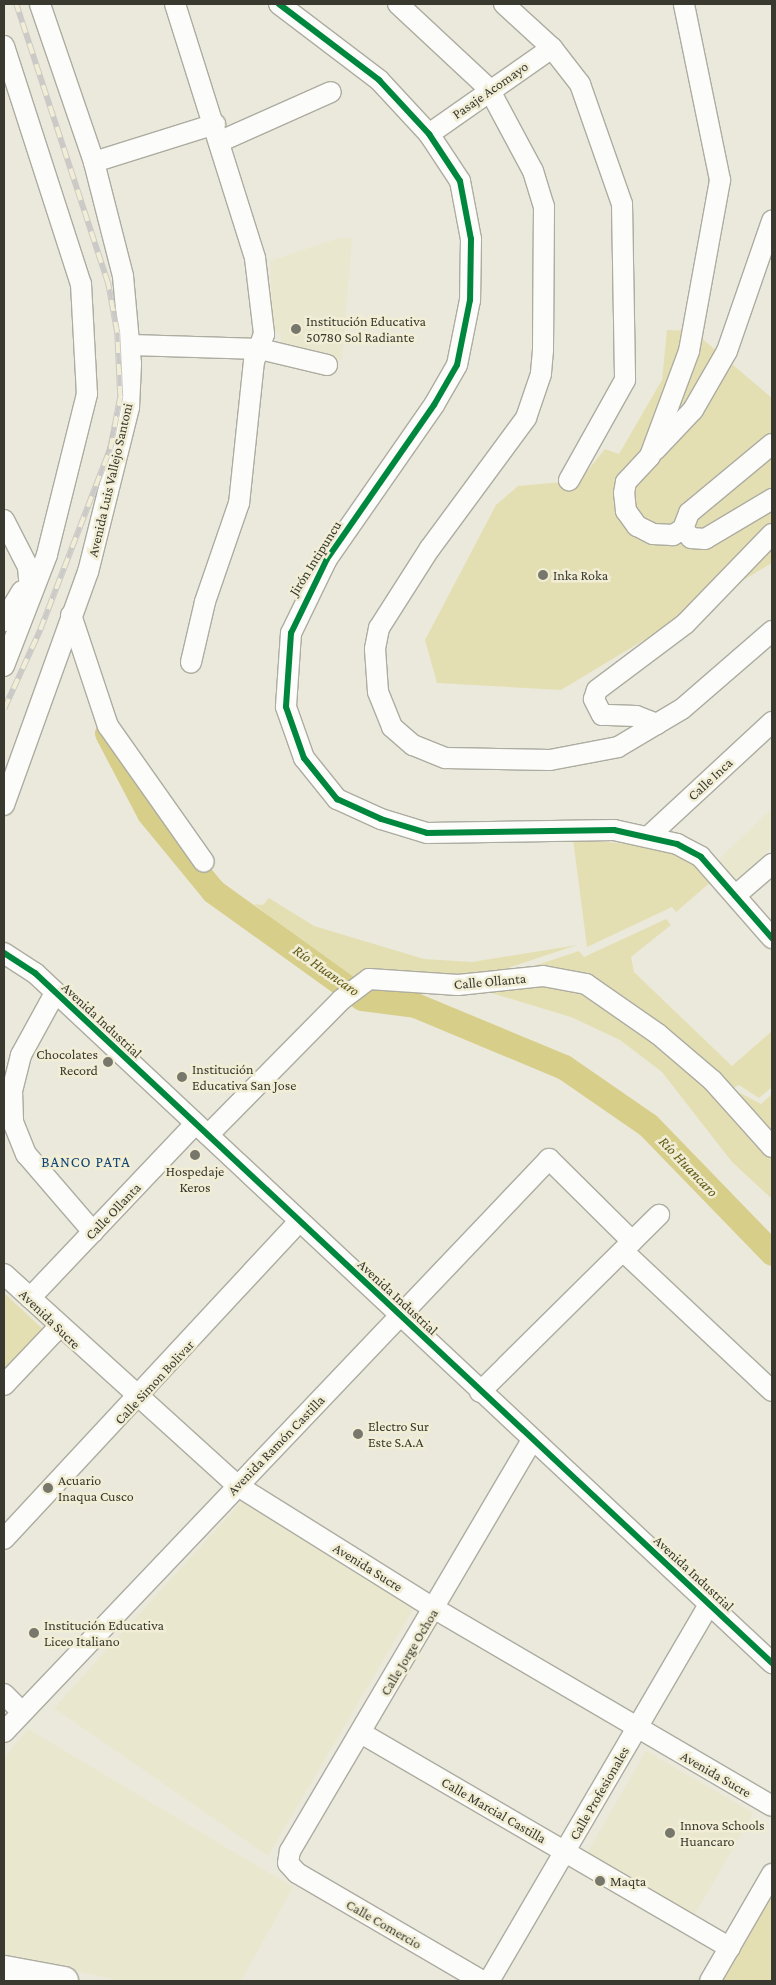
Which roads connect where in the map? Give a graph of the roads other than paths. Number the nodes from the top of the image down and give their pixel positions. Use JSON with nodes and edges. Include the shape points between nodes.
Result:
{"nodes":[{"id":1,"x":40,"y":4,"type":"edge"},
{"id":2,"x":175,"y":4,"type":"edge"},
{"id":3,"x":279,"y":4,"type":"edge"},
{"id":4,"x":398,"y":4,"type":"edge"},
{"id":5,"x":504,"y":4,"type":"edge"},
{"id":6,"x":684,"y":4,"type":"edge"},
{"id":7,"x":4,"y":46,"type":"edge"},
{"id":8,"x":552,"y":48,"type":"junction"},
{"id":9,"x":489,"y":89,"type":"junction"},
{"id":10,"x":331,"y":92,"type":"dead end"},
{"id":11,"x":218,"y":132,"type":"junction"},
{"id":12,"x":429,"y":134,"type":"junction"},
{"id":13,"x":94,"y":162,"type":"junction"},
{"id":14,"x":772,"y":221,"type":"edge"},
{"id":15,"x":131,"y":345,"type":"junction"},
{"id":16,"x":260,"y":349,"type":"junction"},
{"id":17,"x":327,"y":365,"type":"dead end"},
{"id":18,"x":772,"y":444,"type":"edge"},
{"id":19,"x":650,"y":456,"type":"junction"},
{"id":20,"x":570,"y":480,"type":"dead end"},
{"id":21,"x":772,"y":500,"type":"edge"},
{"id":22,"x":4,"y":520,"type":"edge"},
{"id":23,"x":683,"y":529,"type":"junction"},
{"id":24,"x":772,"y":534,"type":"edge"},
{"id":25,"x":28,"y":567,"type":"junction"},
{"id":26,"x":29,"y":602,"type":"junction"},
{"id":27,"x":71,"y":615,"type":"junction"},
{"id":28,"x":4,"y":621,"type":"edge"},
{"id":29,"x":772,"y":630,"type":"edge"},
{"id":30,"x":191,"y":662,"type":"dead end"},
{"id":31,"x":4,"y":666,"type":"edge"},
{"id":32,"x":772,"y":722,"type":"edge"},
{"id":33,"x":657,"y":724,"type":"junction"},
{"id":34,"x":4,"y":805,"type":"edge"},
{"id":35,"x":649,"y":836,"type":"junction"},
{"id":36,"x":204,"y":862,"type":"dead end"},
{"id":37,"x":772,"y":864,"type":"edge"},
{"id":38,"x":736,"y":894,"type":"junction"},
{"id":39,"x":772,"y":938,"type":"edge"},
{"id":40,"x":4,"y":953,"type":"edge"},
{"id":41,"x":55,"y":993,"type":"junction"},
{"id":42,"x":202,"y":1130,"type":"junction"},
{"id":43,"x":772,"y":1148,"type":"edge"},
{"id":44,"x":658,"y":1215,"type":"dead end"},
{"id":45,"x":300,"y":1221,"type":"junction"},
{"id":46,"x":92,"y":1232,"type":"junction"},
{"id":47,"x":628,"y":1246,"type":"junction"},
{"id":48,"x":4,"y":1274,"type":"edge"},
{"id":49,"x":30,"y":1298,"type":"junction"},
{"id":50,"x":400,"y":1317,"type":"junction"},
{"id":51,"x":58,"y":1328,"type":"junction"},
{"id":52,"x":4,"y":1385,"type":"edge"},
{"id":53,"x":772,"y":1391,"type":"edge"},
{"id":54,"x":480,"y":1392,"type":"junction"},
{"id":55,"x":138,"y":1400,"type":"junction"},
{"id":56,"x":532,"y":1440,"type":"junction"},
{"id":57,"x":238,"y":1486,"type":"junction"},
{"id":58,"x":4,"y":1539,"type":"edge"},
{"id":59,"x":709,"y":1604,"type":"junction"},
{"id":60,"x":435,"y":1609,"type":"junction"},
{"id":61,"x":772,"y":1663,"type":"edge"},
{"id":62,"x":4,"y":1694,"type":"edge"},
{"id":63,"x":21,"y":1711,"type":"junction"},
{"id":64,"x":636,"y":1728,"type":"junction"},
{"id":65,"x":4,"y":1732,"type":"edge"},
{"id":66,"x":361,"y":1733,"type":"junction"},
{"id":67,"x":772,"y":1806,"type":"edge"},
{"id":68,"x":564,"y":1851,"type":"junction"},
{"id":69,"x":288,"y":1864,"type":"joint"},
{"id":70,"x":772,"y":1874,"type":"edge"},
{"id":71,"x":730,"y":1948,"type":"junction"},
{"id":72,"x":4,"y":1970,"type":"edge"},
{"id":73,"x":64,"y":1981,"type":"edge"},
{"id":74,"x":482,"y":1981,"type":"edge"},
{"id":75,"x":489,"y":1981,"type":"edge"},
{"id":76,"x":710,"y":1981,"type":"edge"}],
"edges":[{"from":1,"to":13,"type":"street","name":"Avenida Luis Vallejo Santoni"},
{"from":2,"to":11,"type":"street"},
{"from":3,"to":12,"type":"street","name":"Jirón Intipuncu","via":[[379,80]]},
{"from":4,"to":9,"type":"street"},
{"from":5,"to":8,"type":"street"},
{"from":6,"to":19,"type":"street","via":[[720,180],[689,351]]},
{"from":7,"to":26,"type":"street","via":[[81,284],[86,314],[87,394],[83,426]]},
{"from":8,"to":9,"type":"street","name":"Pasaje Acomayo"},
{"from":8,"to":20,"type":"street","via":[[580,84],[622,204],[625,380]]},
{"from":9,"to":12,"type":"street","name":"Pasaje Acomayo"},
{"from":9,"to":33,"type":"street","via":[[529,162],[544,206],[541,374],[526,418],[430,548],[379,628],[375,649],[380,702],[392,727],[413,745],[446,758],[550,760],[618,747]]},
{"from":10,"to":11,"type":"street"},
{"from":11,"to":13,"type":"street"},
{"from":11,"to":16,"type":"street","via":[[255,258],[264,334]]},
{"from":12,"to":35,"type":"street","name":"Jirón Intipuncu","via":[[460,181],[470,239],[470,300],[457,365],[434,405],[327,559],[298,611],[286,661],[286,707],[304,758],[324,785],[337,799],[380,819],[427,832],[614,830]]},
{"from":13,"to":15,"type":"street","name":"Avenida Luis Vallejo Santoni","via":[[124,276]]},
{"from":14,"to":19,"type":"street","via":[[727,351],[693,410]]},
{"from":15,"to":16,"type":"street"},
{"from":15,"to":27,"type":"street","name":"Avenida Luis Vallejo Santoni","via":[[129,406],[88,572]]},
{"from":16,"to":17,"type":"street"},
{"from":16,"to":30,"type":"street","via":[[254,361],[239,503],[205,602]]},
{"from":18,"to":23,"type":"street","via":[[689,512]]},
{"from":19,"to":23,"type":"street","via":[[626,482],[626,511],[637,526],[653,534],[673,535]]},
{"from":21,"to":23,"type":"street","via":[[705,540],[691,538]]},
{"from":22,"to":25,"type":"street"},
{"from":24,"to":33,"type":"street","via":[[685,624],[597,690],[594,699],[602,715],[636,716]]},
{"from":25,"to":26,"type":"street"},
{"from":25,"to":28,"type":"street","via":[[20,597]]},
{"from":26,"to":31,"type":"street"},
{"from":27,"to":34,"type":"street","name":"Avenida Luis Vallejo Santoni"},
{"from":27,"to":36,"type":"street","via":[[108,726]]},
{"from":29,"to":33,"type":"street","via":[[710,687]]},
{"from":32,"to":35,"type":"street","name":"Calle Inca"},
{"from":35,"to":38,"type":"street","name":"Jirón Intipuncu","via":[[691,851]]},
{"from":37,"to":38,"type":"street"},
{"from":38,"to":39,"type":"street","name":"Jirón Intipuncu"},
{"from":40,"to":41,"type":"street","name":"Avenida Industrial","via":[[23,963]]},
{"from":41,"to":42,"type":"street","name":"Avenida Industrial"},
{"from":41,"to":46,"type":"street","via":[[21,1055],[12,1091],[13,1122],[26,1154]]},
{"from":42,"to":43,"type":"street","name":"Calle Ollanta","via":[[341,1000],[369,979],[458,985],[543,976],[586,984],[682,1053]]},
{"from":42,"to":45,"type":"street","name":"Avenida Industrial"},
{"from":42,"to":46,"type":"street","name":"Calle Ollanta"},
{"from":44,"to":47,"type":"street"},
{"from":45,"to":50,"type":"street","name":"Avenida Industrial"},
{"from":45,"to":55,"type":"street","name":"Calle Simon Bolivar"},
{"from":46,"to":49,"type":"street","name":"Calle Ollanta"},
{"from":47,"to":50,"type":"street","name":"Avenida Ramón Castilla","via":[[549,1159]]},
{"from":47,"to":53,"type":"street"},
{"from":47,"to":54,"type":"street"},
{"from":48,"to":49,"type":"street","name":"Avenida Sucre"},
{"from":49,"to":51,"type":"street","name":"Avenida Sucre"},
{"from":50,"to":54,"type":"street","name":"Avenida Industrial"},
{"from":50,"to":57,"type":"street","name":"Avenida Ramón Castilla"},
{"from":51,"to":52,"type":"street"},
{"from":51,"to":55,"type":"street","name":"Avenida Sucre"},
{"from":54,"to":56,"type":"street","name":"Avenida Industrial"},
{"from":55,"to":57,"type":"street","name":"Avenida Sucre"},
{"from":55,"to":58,"type":"street","name":"Calle Simon Bolivar"},
{"from":56,"to":59,"type":"street","name":"Avenida Industrial"},
{"from":56,"to":60,"type":"street","name":"Calle Jorge Ochoa"},
{"from":57,"to":60,"type":"street","name":"Avenida Sucre"},
{"from":57,"to":63,"type":"street","name":"Avenida Ramón Castilla"},
{"from":59,"to":61,"type":"street","name":"Avenida Industrial"},
{"from":59,"to":64,"type":"street","name":"Calle Profesionales"},
{"from":60,"to":64,"type":"street","name":"Avenida Sucre"},
{"from":60,"to":66,"type":"street","name":"Calle Jorge Ochoa"},
{"from":62,"to":63,"type":"street"},
{"from":63,"to":65,"type":"street","name":"Avenida Ramón Castilla"},
{"from":64,"to":67,"type":"street","name":"Avenida Sucre"},
{"from":64,"to":68,"type":"street","name":"Calle Profesionales"},
{"from":66,"to":68,"type":"street","name":"Calle Marcial Castilla"},
{"from":66,"to":69,"type":"street","name":"Calle Jorge Ochoa","via":[[290,1851]]},
{"from":68,"to":71,"type":"street","name":"Calle Marcial Castilla"},
{"from":68,"to":75,"type":"street","name":"Calle Profesionales"},
{"from":69,"to":74,"type":"street","name":"Calle Comercio","via":[[297,1873]]},
{"from":70,"to":71,"type":"street"},
{"from":71,"to":76,"type":"street"},
{"from":72,"to":73,"type":"highway"}]}
